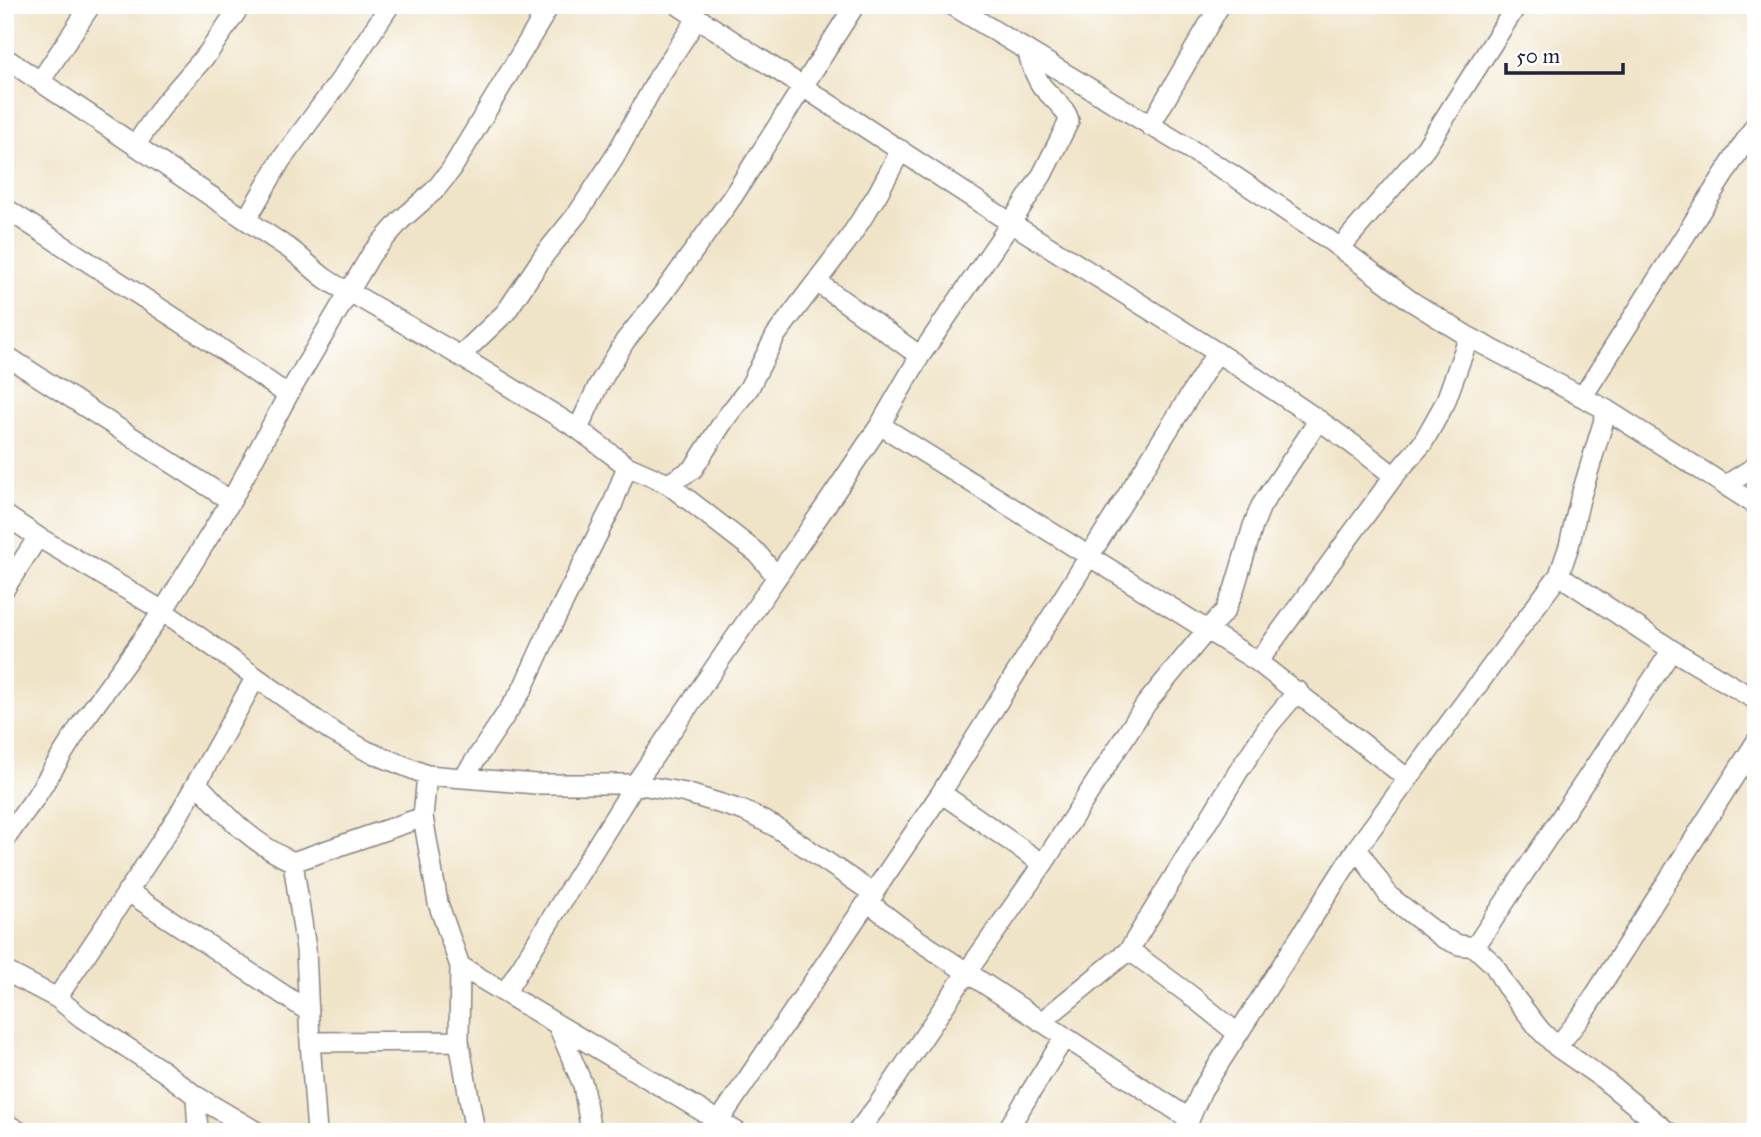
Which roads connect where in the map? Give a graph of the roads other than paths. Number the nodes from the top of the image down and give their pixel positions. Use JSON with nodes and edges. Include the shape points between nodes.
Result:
{"nodes":[{"id":1,"x":90,"y":5,"type":"edge"},
{"id":2,"x":241,"y":5,"type":"edge"},
{"id":3,"x":390,"y":5,"type":"edge"},
{"id":4,"x":550,"y":5,"type":"edge"},
{"id":5,"x":678,"y":5,"type":"edge"},
{"id":6,"x":855,"y":5,"type":"edge"},
{"id":7,"x":952,"y":5,"type":"edge"},
{"id":8,"x":1220,"y":5,"type":"edge"},
{"id":9,"x":1517,"y":5,"type":"edge"},
{"id":10,"x":697,"y":19,"type":"junction"},
{"id":11,"x":1028,"y":53,"type":"junction"},
{"id":12,"x":5,"y":58,"type":"edge"},
{"id":13,"x":41,"y":80,"type":"junction"},
{"id":14,"x":803,"y":85,"type":"junction"},
{"id":15,"x":1756,"y":124,"type":"edge"},
{"id":16,"x":1150,"y":126,"type":"junction"},
{"id":17,"x":136,"y":144,"type":"junction"},
{"id":18,"x":901,"y":150,"type":"junction"},
{"id":19,"x":5,"y":208,"type":"edge"},
{"id":20,"x":246,"y":219,"type":"junction"},
{"id":21,"x":1011,"y":223,"type":"junction"},
{"id":22,"x":1340,"y":248,"type":"junction"},
{"id":23,"x":817,"y":282,"type":"junction"},
{"id":24,"x":348,"y":291,"type":"junction"},
{"id":25,"x":1469,"y":337,"type":"junction"},
{"id":26,"x":1217,"y":352,"type":"junction"},
{"id":27,"x":5,"y":355,"type":"edge"},
{"id":28,"x":460,"y":356,"type":"junction"},
{"id":29,"x":920,"y":356,"type":"junction"},
{"id":30,"x":288,"y":395,"type":"junction"},
{"id":31,"x":1583,"y":396,"type":"junction"},
{"id":32,"x":1607,"y":410,"type":"junction"},
{"id":33,"x":1319,"y":420,"type":"junction"},
{"id":34,"x":880,"y":425,"type":"junction"},
{"id":35,"x":578,"y":429,"type":"junction"},
{"id":36,"x":627,"y":466,"type":"junction"},
{"id":37,"x":1756,"y":466,"type":"edge"},
{"id":38,"x":1394,"y":476,"type":"junction"},
{"id":39,"x":668,"y":484,"type":"junction"},
{"id":40,"x":1726,"y":485,"type":"junction"},
{"id":41,"x":231,"y":501,"type":"junction"},
{"id":42,"x":1756,"y":505,"type":"edge"},
{"id":43,"x":5,"y":515,"type":"edge"},
{"id":44,"x":38,"y":537,"type":"junction"},
{"id":45,"x":1089,"y":556,"type":"junction"},
{"id":46,"x":1559,"y":575,"type":"junction"},
{"id":47,"x":777,"y":577,"type":"junction"},
{"id":48,"x":5,"y":588,"type":"edge"},
{"id":49,"x":163,"y":611,"type":"junction"},
{"id":50,"x":1206,"y":631,"type":"junction"},
{"id":51,"x":1672,"y":650,"type":"junction"},
{"id":52,"x":1258,"y":662,"type":"junction"},
{"id":53,"x":256,"y":677,"type":"junction"},
{"id":54,"x":1298,"y":691,"type":"junction"},
{"id":55,"x":1756,"y":700,"type":"edge"},
{"id":56,"x":1756,"y":742,"type":"edge"},
{"id":57,"x":427,"y":775,"type":"junction"},
{"id":58,"x":464,"y":777,"type":"junction"},
{"id":59,"x":1408,"y":779,"type":"junction"},
{"id":60,"x":197,"y":783,"type":"junction"},
{"id":61,"x":635,"y":784,"type":"junction"},
{"id":62,"x":941,"y":793,"type":"junction"},
{"id":63,"x":423,"y":817,"type":"junction"},
{"id":64,"x":5,"y":839,"type":"edge"},
{"id":65,"x":1357,"y":848,"type":"junction"},
{"id":66,"x":293,"y":862,"type":"junction"},
{"id":67,"x":1044,"y":864,"type":"junction"},
{"id":68,"x":127,"y":891,"type":"junction"},
{"id":69,"x":871,"y":898,"type":"junction"},
{"id":70,"x":1475,"y":947,"type":"junction"},
{"id":71,"x":1129,"y":950,"type":"junction"},
{"id":72,"x":460,"y":966,"type":"junction"},
{"id":73,"x":5,"y":971,"type":"edge"},
{"id":74,"x":967,"y":972,"type":"junction"},
{"id":75,"x":505,"y":993,"type":"junction"},
{"id":76,"x":57,"y":998,"type":"junction"},
{"id":77,"x":308,"y":1011,"type":"junction"},
{"id":78,"x":1041,"y":1022,"type":"junction"},
{"id":79,"x":558,"y":1025,"type":"junction"},
{"id":80,"x":1237,"y":1033,"type":"junction"},
{"id":81,"x":1064,"y":1038,"type":"junction"},
{"id":82,"x":458,"y":1041,"type":"junction"},
{"id":83,"x":310,"y":1042,"type":"junction"},
{"id":84,"x":1557,"y":1047,"type":"junction"},
{"id":85,"x":196,"y":1096,"type":"junction"},
{"id":86,"x":719,"y":1121,"type":"junction"},
{"id":87,"x":5,"y":1123,"type":"edge"},
{"id":88,"x":1186,"y":1125,"type":"edge"},
{"id":89,"x":20,"y":1132,"type":"edge"},
{"id":90,"x":198,"y":1132,"type":"edge"},
{"id":91,"x":257,"y":1132,"type":"edge"},
{"id":92,"x":317,"y":1132,"type":"edge"},
{"id":93,"x":475,"y":1132,"type":"edge"},
{"id":94,"x":591,"y":1132,"type":"edge"},
{"id":95,"x":737,"y":1132,"type":"edge"},
{"id":96,"x":857,"y":1132,"type":"edge"},
{"id":97,"x":1006,"y":1132,"type":"edge"},
{"id":98,"x":1668,"y":1132,"type":"edge"}],
"edges":[{"from":1,"to":13,"type":"street"},
{"from":2,"to":17,"type":"street"},
{"from":3,"to":20,"type":"street","via":[[281,160]]},
{"from":4,"to":24,"type":"street","via":[[451,170],[388,234]]},
{"from":5,"to":10,"type":"street"},
{"from":6,"to":14,"type":"street"},
{"from":7,"to":11,"type":"street"},
{"from":8,"to":16,"type":"street"},
{"from":9,"to":22,"type":"street","via":[[1425,149]]},
{"from":10,"to":14,"type":"street"},
{"from":10,"to":28,"type":"street","via":[[578,213],[506,312]]},
{"from":11,"to":16,"type":"street"},
{"from":11,"to":21,"type":"street","via":[[1036,76],[1069,121]]},
{"from":12,"to":13,"type":"street"},
{"from":13,"to":17,"type":"street"},
{"from":14,"to":18,"type":"street"},
{"from":14,"to":35,"type":"street","via":[[733,196],[619,351]]},
{"from":15,"to":31,"type":"street"},
{"from":16,"to":22,"type":"street"},
{"from":17,"to":20,"type":"street"},
{"from":18,"to":21,"type":"street"},
{"from":18,"to":23,"type":"street","via":[[877,195]]},
{"from":19,"to":30,"type":"street"},
{"from":20,"to":24,"type":"street","via":[[295,252],[332,285]]},
{"from":21,"to":26,"type":"street"},
{"from":21,"to":29,"type":"street"},
{"from":22,"to":25,"type":"street"},
{"from":23,"to":29,"type":"street"},
{"from":23,"to":39,"type":"street","via":[[776,335],[749,388],[694,469]]},
{"from":24,"to":28,"type":"street"},
{"from":24,"to":30,"type":"street"},
{"from":25,"to":31,"type":"street"},
{"from":25,"to":38,"type":"street","via":[[1445,403],[1422,444]]},
{"from":26,"to":33,"type":"street"},
{"from":26,"to":45,"type":"street"},
{"from":27,"to":41,"type":"street"},
{"from":28,"to":35,"type":"street"},
{"from":29,"to":34,"type":"street"},
{"from":30,"to":41,"type":"street"},
{"from":31,"to":32,"type":"street"},
{"from":32,"to":40,"type":"street"},
{"from":32,"to":46,"type":"street"},
{"from":33,"to":38,"type":"street"},
{"from":33,"to":50,"type":"street","via":[[1261,506],[1225,611]]},
{"from":34,"to":45,"type":"street"},
{"from":34,"to":47,"type":"street"},
{"from":35,"to":36,"type":"street"},
{"from":36,"to":39,"type":"street"},
{"from":36,"to":58,"type":"street","via":[[522,691]]},
{"from":37,"to":40,"type":"street"},
{"from":38,"to":52,"type":"street"},
{"from":39,"to":47,"type":"street","via":[[757,553]]},
{"from":40,"to":42,"type":"street"},
{"from":41,"to":49,"type":"street"},
{"from":43,"to":44,"type":"street"},
{"from":44,"to":48,"type":"street"},
{"from":44,"to":49,"type":"street"},
{"from":45,"to":50,"type":"street"},
{"from":45,"to":62,"type":"street"},
{"from":46,"to":51,"type":"street"},
{"from":46,"to":59,"type":"street"},
{"from":47,"to":61,"type":"street"},
{"from":49,"to":53,"type":"street"},
{"from":49,"to":64,"type":"street"},
{"from":50,"to":52,"type":"street"},
{"from":50,"to":67,"type":"street","via":[[1146,704]]},
{"from":51,"to":55,"type":"street"},
{"from":51,"to":70,"type":"street"},
{"from":52,"to":54,"type":"street"},
{"from":53,"to":57,"type":"street","via":[[333,732]]},
{"from":53,"to":60,"type":"street"},
{"from":54,"to":59,"type":"street"},
{"from":54,"to":71,"type":"street","via":[[1238,772]]},
{"from":56,"to":84,"type":"street","via":[[1581,1017]]},
{"from":57,"to":58,"type":"street"},
{"from":57,"to":63,"type":"street"},
{"from":58,"to":61,"type":"street","via":[[536,784]]},
{"from":59,"to":65,"type":"street"},
{"from":60,"to":66,"type":"street","via":[[236,825]]},
{"from":60,"to":68,"type":"street"},
{"from":61,"to":69,"type":"street","via":[[686,793],[744,811],[774,826]]},
{"from":61,"to":75,"type":"street"},
{"from":62,"to":67,"type":"street"},
{"from":62,"to":69,"type":"street"},
{"from":63,"to":66,"type":"street"},
{"from":63,"to":72,"type":"street","via":[[439,903]]},
{"from":65,"to":70,"type":"street","via":[[1390,895],[1443,939]]},
{"from":65,"to":80,"type":"street"},
{"from":66,"to":77,"type":"street","via":[[306,949]]},
{"from":67,"to":74,"type":"street"},
{"from":68,"to":76,"type":"street"},
{"from":68,"to":77,"type":"street"},
{"from":69,"to":74,"type":"street","via":[[915,938]]},
{"from":69,"to":86,"type":"street"},
{"from":70,"to":84,"type":"street"},
{"from":71,"to":78,"type":"street"},
{"from":71,"to":80,"type":"street"},
{"from":72,"to":75,"type":"street"},
{"from":72,"to":82,"type":"street"},
{"from":73,"to":76,"type":"street"},
{"from":74,"to":78,"type":"street"},
{"from":74,"to":96,"type":"street"},
{"from":75,"to":79,"type":"street"},
{"from":76,"to":85,"type":"street"},
{"from":77,"to":83,"type":"street"},
{"from":78,"to":81,"type":"street"},
{"from":79,"to":86,"type":"street"},
{"from":79,"to":94,"type":"street","via":[[583,1086]]},
{"from":80,"to":88,"type":"street"},
{"from":81,"to":88,"type":"street"},
{"from":81,"to":97,"type":"street"},
{"from":82,"to":83,"type":"street"},
{"from":82,"to":93,"type":"street"},
{"from":83,"to":92,"type":"street"},
{"from":84,"to":98,"type":"street"},
{"from":85,"to":90,"type":"street"},
{"from":85,"to":91,"type":"street"},
{"from":86,"to":95,"type":"street"},
{"from":87,"to":89,"type":"street"}]}
